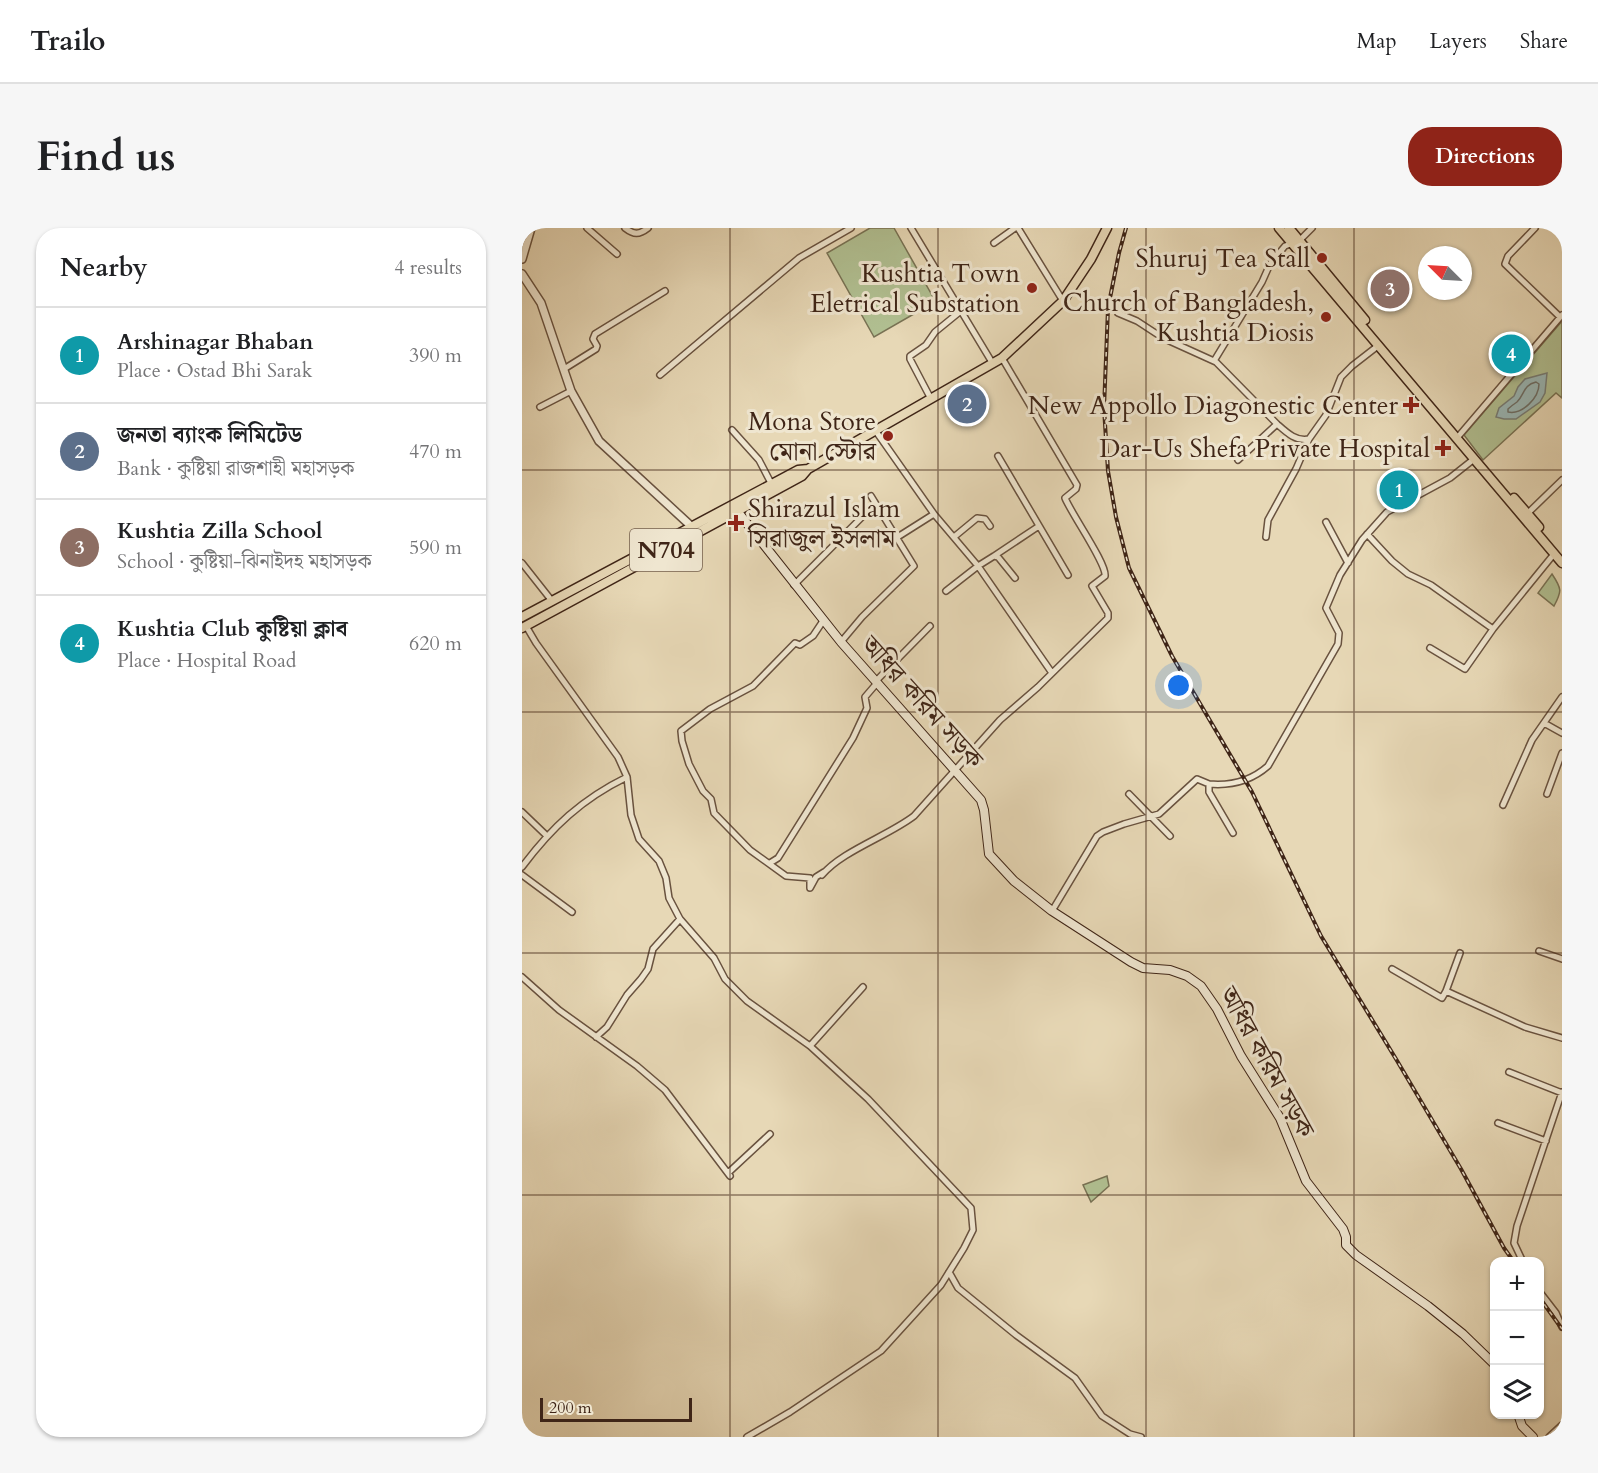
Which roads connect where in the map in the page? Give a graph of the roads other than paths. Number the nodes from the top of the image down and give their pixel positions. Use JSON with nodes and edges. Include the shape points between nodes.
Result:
{"nodes":[{"id":1,"x":587,"y":228,"type":"edge"},
{"id":2,"x":625,"y":228,"type":"edge"},
{"id":3,"x":648,"y":228,"type":"edge"},
{"id":4,"x":851,"y":228,"type":"edge"},
{"id":5,"x":911,"y":228,"type":"edge"},
{"id":6,"x":1016,"y":228,"type":"edge"},
{"id":7,"x":1107,"y":228,"type":"edge"},
{"id":8,"x":1278,"y":228,"type":"edge"},
{"id":9,"x":1289,"y":228,"type":"edge"},
{"id":10,"x":1312,"y":228,"type":"edge"},
{"id":11,"x":1535,"y":228,"type":"edge"},
{"id":12,"x":528,"y":231,"type":"edge"},
{"id":13,"x":1295,"y":242,"type":"junction"},
{"id":14,"x":994,"y":243,"type":"dead end"},
{"id":15,"x":617,"y":254,"type":"dead end"},
{"id":16,"x":522,"y":259,"type":"edge"},
{"id":17,"x":522,"y":274,"type":"edge"},
{"id":18,"x":665,"y":291,"type":"dead end"},
{"id":19,"x":1063,"y":301,"type":"junction"},
{"id":20,"x":962,"y":310,"type":"junction"},
{"id":21,"x":1118,"y":313,"type":"dead end"},
{"id":22,"x":1561,"y":316,"type":"edge"},
{"id":23,"x":1379,"y":345,"type":"junction"},
{"id":24,"x":1002,"y":358,"type":"junction"},
{"id":25,"x":1214,"y":361,"type":"junction"},
{"id":26,"x":993,"y":364,"type":"junction"},
{"id":27,"x":564,"y":369,"type":"junction"},
{"id":28,"x":660,"y":375,"type":"dead end"},
{"id":29,"x":1414,"y":383,"type":"junction"},
{"id":30,"x":571,"y":391,"type":"junction"},
{"id":31,"x":931,"y":399,"type":"junction"},
{"id":32,"x":540,"y":407,"type":"dead end"},
{"id":33,"x":1277,"y":424,"type":"junction"},
{"id":34,"x":732,"y":430,"type":"dead end"},
{"id":35,"x":874,"y":430,"type":"junction"},
{"id":36,"x":1458,"y":436,"type":"junction"},
{"id":37,"x":1309,"y":439,"type":"junction"},
{"id":38,"x":998,"y":456,"type":"dead end"},
{"id":39,"x":1474,"y":459,"type":"junction"},
{"id":40,"x":1238,"y":460,"type":"dead end"},
{"id":41,"x":808,"y":469,"type":"junction"},
{"id":42,"x":1488,"y":472,"type":"junction"},
{"id":43,"x":1562,"y":480,"type":"edge"},
{"id":44,"x":771,"y":483,"type":"junction"},
{"id":45,"x":870,"y":496,"type":"dead end"},
{"id":46,"x":877,"y":506,"type":"junction"},
{"id":47,"x":734,"y":507,"type":"junction"},
{"id":48,"x":934,"y":514,"type":"junction"},
{"id":49,"x":1526,"y":515,"type":"junction"},
{"id":50,"x":1326,"y":522,"type":"dead end"},
{"id":51,"x":691,"y":526,"type":"junction"},
{"id":52,"x":990,"y":526,"type":"dead end"},
{"id":53,"x":1039,"y":526,"type":"junction"},
{"id":54,"x":1367,"y":534,"type":"junction"},
{"id":55,"x":954,"y":537,"type":"junction"},
{"id":56,"x":1266,"y":537,"type":"dead end"},
{"id":57,"x":896,"y":538,"type":"junction"},
{"id":58,"x":1558,"y":555,"type":"edge"},
{"id":59,"x":994,"y":556,"type":"junction"},
{"id":60,"x":522,"y":563,"type":"edge"},
{"id":61,"x":1348,"y":563,"type":"junction"},
{"id":62,"x":1562,"y":563,"type":"edge"},
{"id":63,"x":978,"y":566,"type":"junction"},
{"id":64,"x":1068,"y":575,"type":"dead end"},
{"id":65,"x":1015,"y":578,"type":"dead end"},
{"id":66,"x":794,"y":585,"type":"junction"},
{"id":67,"x":946,"y":591,"type":"dead end"},
{"id":68,"x":552,"y":601,"type":"junction"},
{"id":69,"x":543,"y":611,"type":"junction"},
{"id":70,"x":522,"y":617,"type":"edge"},
{"id":71,"x":823,"y":621,"type":"junction"},
{"id":72,"x":930,"y":626,"type":"dead end"},
{"id":73,"x":524,"y":627,"type":"edge"},
{"id":74,"x":1493,"y":628,"type":"junction"},
{"id":75,"x":841,"y":642,"type":"junction"},
{"id":76,"x":1430,"y":648,"type":"dead end"},
{"id":77,"x":1052,"y":673,"type":"junction"},
{"id":78,"x":877,"y":682,"type":"junction"},
{"id":79,"x":1562,"y":697,"type":"edge"},
{"id":80,"x":1544,"y":723,"type":"junction"},
{"id":81,"x":1562,"y":733,"type":"edge"},
{"id":82,"x":1561,"y":756,"type":"edge"},
{"id":83,"x":954,"y":771,"type":"junction"},
{"id":84,"x":627,"y":777,"type":"junction"},
{"id":85,"x":1209,"y":783,"type":"junction"},
{"id":86,"x":1129,"y":794,"type":"dead end"},
{"id":87,"x":1547,"y":794,"type":"dead end"},
{"id":88,"x":1503,"y":805,"type":"dead end"},
{"id":89,"x":522,"y":812,"type":"edge"},
{"id":90,"x":1150,"y":817,"type":"junction"},
{"id":91,"x":1233,"y":833,"type":"dead end"},
{"id":92,"x":547,"y":836,"type":"junction"},
{"id":93,"x":1170,"y":836,"type":"dead end"},
{"id":94,"x":770,"y":863,"type":"junction"},
{"id":95,"x":522,"y":867,"type":"edge"},
{"id":96,"x":522,"y":875,"type":"edge"},
{"id":97,"x":1052,"y":911,"type":"junction"},
{"id":98,"x":572,"y":912,"type":"dead end"},
{"id":99,"x":680,"y":919,"type":"junction"},
{"id":100,"x":1539,"y":951,"type":"dead end"},
{"id":101,"x":1460,"y":953,"type":"dead end"},
{"id":102,"x":1562,"y":959,"type":"edge"},
{"id":103,"x":1392,"y":969,"type":"dead end"},
{"id":104,"x":522,"y":977,"type":"edge"},
{"id":105,"x":863,"y":987,"type":"dead end"},
{"id":106,"x":1446,"y":991,"type":"junction"},
{"id":107,"x":596,"y":1037,"type":"junction"},
{"id":108,"x":1562,"y":1038,"type":"edge"},
{"id":109,"x":810,"y":1046,"type":"junction"},
{"id":110,"x":1509,"y":1072,"type":"dead end"},
{"id":111,"x":1562,"y":1093,"type":"edge"},
{"id":112,"x":1498,"y":1123,"type":"dead end"},
{"id":113,"x":770,"y":1134,"type":"dead end"},
{"id":114,"x":1546,"y":1142,"type":"junction"},
{"id":115,"x":1521,"y":1257,"type":"edge"},
{"id":116,"x":949,"y":1272,"type":"junction"},
{"id":117,"x":1544,"y":1297,"type":"edge"},
{"id":118,"x":1562,"y":1327,"type":"edge"},
{"id":119,"x":1490,"y":1360,"type":"edge"},
{"id":120,"x":1520,"y":1419,"type":"edge"},
{"id":121,"x":1562,"y":1425,"type":"edge"},
{"id":122,"x":747,"y":1437,"type":"edge"},
{"id":123,"x":1141,"y":1437,"type":"edge"},
{"id":124,"x":1533,"y":1437,"type":"edge"},
{"id":125,"x":1549,"y":1437,"type":"edge"}],
"edges":[{"from":1,"to":15,"type":"street"},
{"from":2,"to":3,"type":"street","via":[[632,234]]},
{"from":4,"to":28,"type":"street","via":[[799,258]]},
{"from":5,"to":20,"type":"street"},
{"from":6,"to":14,"type":"street"},
{"from":6,"to":19,"type":"street"},
{"from":7,"to":19,"type":"highway","number":"N704"},
{"from":8,"to":13,"type":"highway"},
{"from":9,"to":13,"type":"highway"},
{"from":10,"to":13,"type":"street"},
{"from":11,"to":22,"type":"street","via":[[1505,264]]},
{"from":12,"to":16,"type":"street"},
{"from":13,"to":23,"type":"highway"},
{"from":13,"to":25,"type":"street","via":[[1270,264]]},
{"from":13,"to":29,"type":"highway"},
{"from":17,"to":27,"type":"street","via":[[541,303]]},
{"from":18,"to":27,"type":"street","via":[[595,334],[596,349]]},
{"from":19,"to":24,"type":"highway","number":"N704"},
{"from":20,"to":26,"type":"street"},
{"from":20,"to":31,"type":"street","via":[[910,356]]},
{"from":21,"to":25,"type":"street"},
{"from":22,"to":36,"type":"street"},
{"from":23,"to":29,"type":"highway"},
{"from":23,"to":37,"type":"street","via":[[1341,377],[1326,415]]},
{"from":24,"to":26,"type":"highway","number":"N704"},
{"from":24,"to":77,"type":"street","via":[[1077,485],[1065,498],[1106,572],[1092,586],[1108,613],[1106,622]]},
{"from":25,"to":33,"type":"street"},
{"from":26,"to":31,"type":"highway","number":"N704"},
{"from":27,"to":30,"type":"street"},
{"from":29,"to":36,"type":"highway"},
{"from":30,"to":32,"type":"street"},
{"from":30,"to":51,"type":"street","via":[[599,441]]},
{"from":31,"to":35,"type":"highway","number":"N704"},
{"from":33,"to":37,"type":"street","via":[[1298,438]]},
{"from":33,"to":40,"type":"street"},
{"from":34,"to":44,"type":"street","via":[[759,460]]},
{"from":35,"to":41,"type":"highway","number":"N704"},
{"from":35,"to":48,"type":"street"},
{"from":36,"to":39,"type":"highway"},
{"from":36,"to":42,"type":"highway"},
{"from":37,"to":56,"type":"street","via":[[1268,520]]},
{"from":38,"to":53,"type":"street"},
{"from":39,"to":42,"type":"highway"},
{"from":39,"to":54,"type":"street","via":[[1450,478],[1387,512]]},
{"from":41,"to":44,"type":"highway","number":"N704"},
{"from":41,"to":47,"type":"highway","number":"N704","via":[[802,476]]},
{"from":42,"to":49,"type":"highway"},
{"from":43,"to":49,"type":"street"},
{"from":44,"to":47,"type":"highway","number":"N704"},
{"from":45,"to":46,"type":"street"},
{"from":46,"to":57,"type":"street"},
{"from":46,"to":66,"type":"street"},
{"from":47,"to":51,"type":"highway","number":"N704"},
{"from":47,"to":66,"type":"main road","name":"অধির করিম সড়ক"},
{"from":47,"to":69,"type":"highway","number":"N704"},
{"from":48,"to":55,"type":"street"},
{"from":48,"to":57,"type":"street"},
{"from":49,"to":58,"type":"highway"},
{"from":50,"to":61,"type":"street"},
{"from":51,"to":68,"type":"highway","number":"N704"},
{"from":52,"to":55,"type":"street","via":[[985,519],[977,518]]},
{"from":53,"to":59,"type":"street"},
{"from":53,"to":64,"type":"street"},
{"from":54,"to":61,"type":"street"},
{"from":54,"to":74,"type":"street","via":[[1408,574],[1431,585]]},
{"from":55,"to":63,"type":"street"},
{"from":57,"to":75,"type":"street","via":[[913,568]]},
{"from":58,"to":62,"type":"highway"},
{"from":58,"to":74,"type":"street"},
{"from":59,"to":63,"type":"street"},
{"from":59,"to":65,"type":"street"},
{"from":60,"to":68,"type":"street"},
{"from":61,"to":85,"type":"street","via":[[1326,608],[1339,633],[1338,644],[1268,765],[1237,782]]},
{"from":63,"to":67,"type":"street"},
{"from":63,"to":77,"type":"street"},
{"from":66,"to":71,"type":"main road","name":"অধির করিম সড়ক"},
{"from":68,"to":69,"type":"highway","number":"N704"},
{"from":69,"to":70,"type":"highway","number":"N704"},
{"from":69,"to":73,"type":"highway","number":"N704"},
{"from":71,"to":75,"type":"main road","name":"অধির করিম সড়ক"},
{"from":71,"to":94,"type":"street","via":[[813,636],[801,645],[795,643],[753,686],[710,709],[681,731],[689,764],[711,799],[714,813],[750,850]]},
{"from":72,"to":78,"type":"street"},
{"from":73,"to":84,"type":"street","via":[[618,757]]},
{"from":74,"to":76,"type":"street","via":[[1465,669]]},
{"from":75,"to":78,"type":"main road","name":"অধির করিম সড়ক"},
{"from":77,"to":83,"type":"street","via":[[1000,720]]},
{"from":78,"to":83,"type":"main road","name":"অধির করিম সড়ক"},
{"from":78,"to":94,"type":"street","via":[[866,697],[867,708],[853,738],[778,858]]},
{"from":79,"to":80,"type":"street"},
{"from":80,"to":81,"type":"street"},
{"from":80,"to":88,"type":"street","via":[[1532,740]]},
{"from":82,"to":87,"type":"street"},
{"from":83,"to":94,"type":"street","via":[[914,816],[816,877],[810,888],[810,878],[786,876]]},
{"from":83,"to":97,"type":"main road","name":"অধির করিম সড়ক","via":[[981,800],[990,857]]},
{"from":84,"to":92,"type":"street","via":[[587,799]]},
{"from":84,"to":99,"type":"street","via":[[634,829],[659,861],[669,898]]},
{"from":85,"to":90,"type":"street","via":[[1197,779],[1191,782],[1159,814]]},
{"from":85,"to":91,"type":"street","via":[[1209,792]]},
{"from":86,"to":90,"type":"street"},
{"from":89,"to":92,"type":"street"},
{"from":90,"to":93,"type":"street"},
{"from":90,"to":97,"type":"street","via":[[1097,836]]},
{"from":92,"to":95,"type":"street"},
{"from":96,"to":98,"type":"street"},
{"from":97,"to":119,"type":"main road","name":"অধির করিম সড়ক","via":[[1143,968],[1170,970],[1201,986],[1280,1118],[1306,1181],[1342,1229],[1346,1245],[1428,1306]]},
{"from":99,"to":107,"type":"street","via":[[653,949],[648,969]]},
{"from":99,"to":109,"type":"street","via":[[747,1000]]},
{"from":100,"to":102,"type":"street"},
{"from":101,"to":106,"type":"street"},
{"from":103,"to":106,"type":"street","via":[[1442,998]]},
{"from":104,"to":107,"type":"street"},
{"from":105,"to":109,"type":"street"},
{"from":106,"to":108,"type":"street","via":[[1525,1027]]},
{"from":107,"to":113,"type":"street","via":[[665,1090],[729,1174]]},
{"from":109,"to":116,"type":"street","via":[[868,1100],[970,1208],[973,1230]]},
{"from":110,"to":111,"type":"street"},
{"from":111,"to":114,"type":"street"},
{"from":112,"to":114,"type":"street"},
{"from":114,"to":115,"type":"street","via":[[1516,1226],[1514,1243]]},
{"from":116,"to":122,"type":"street","via":[[881,1351]]},
{"from":116,"to":123,"type":"street","via":[[958,1288],[1075,1378],[1102,1416]]},
{"from":117,"to":118,"type":"street"},
{"from":120,"to":124,"type":"main road"},
{"from":121,"to":125,"type":"street"}]}
